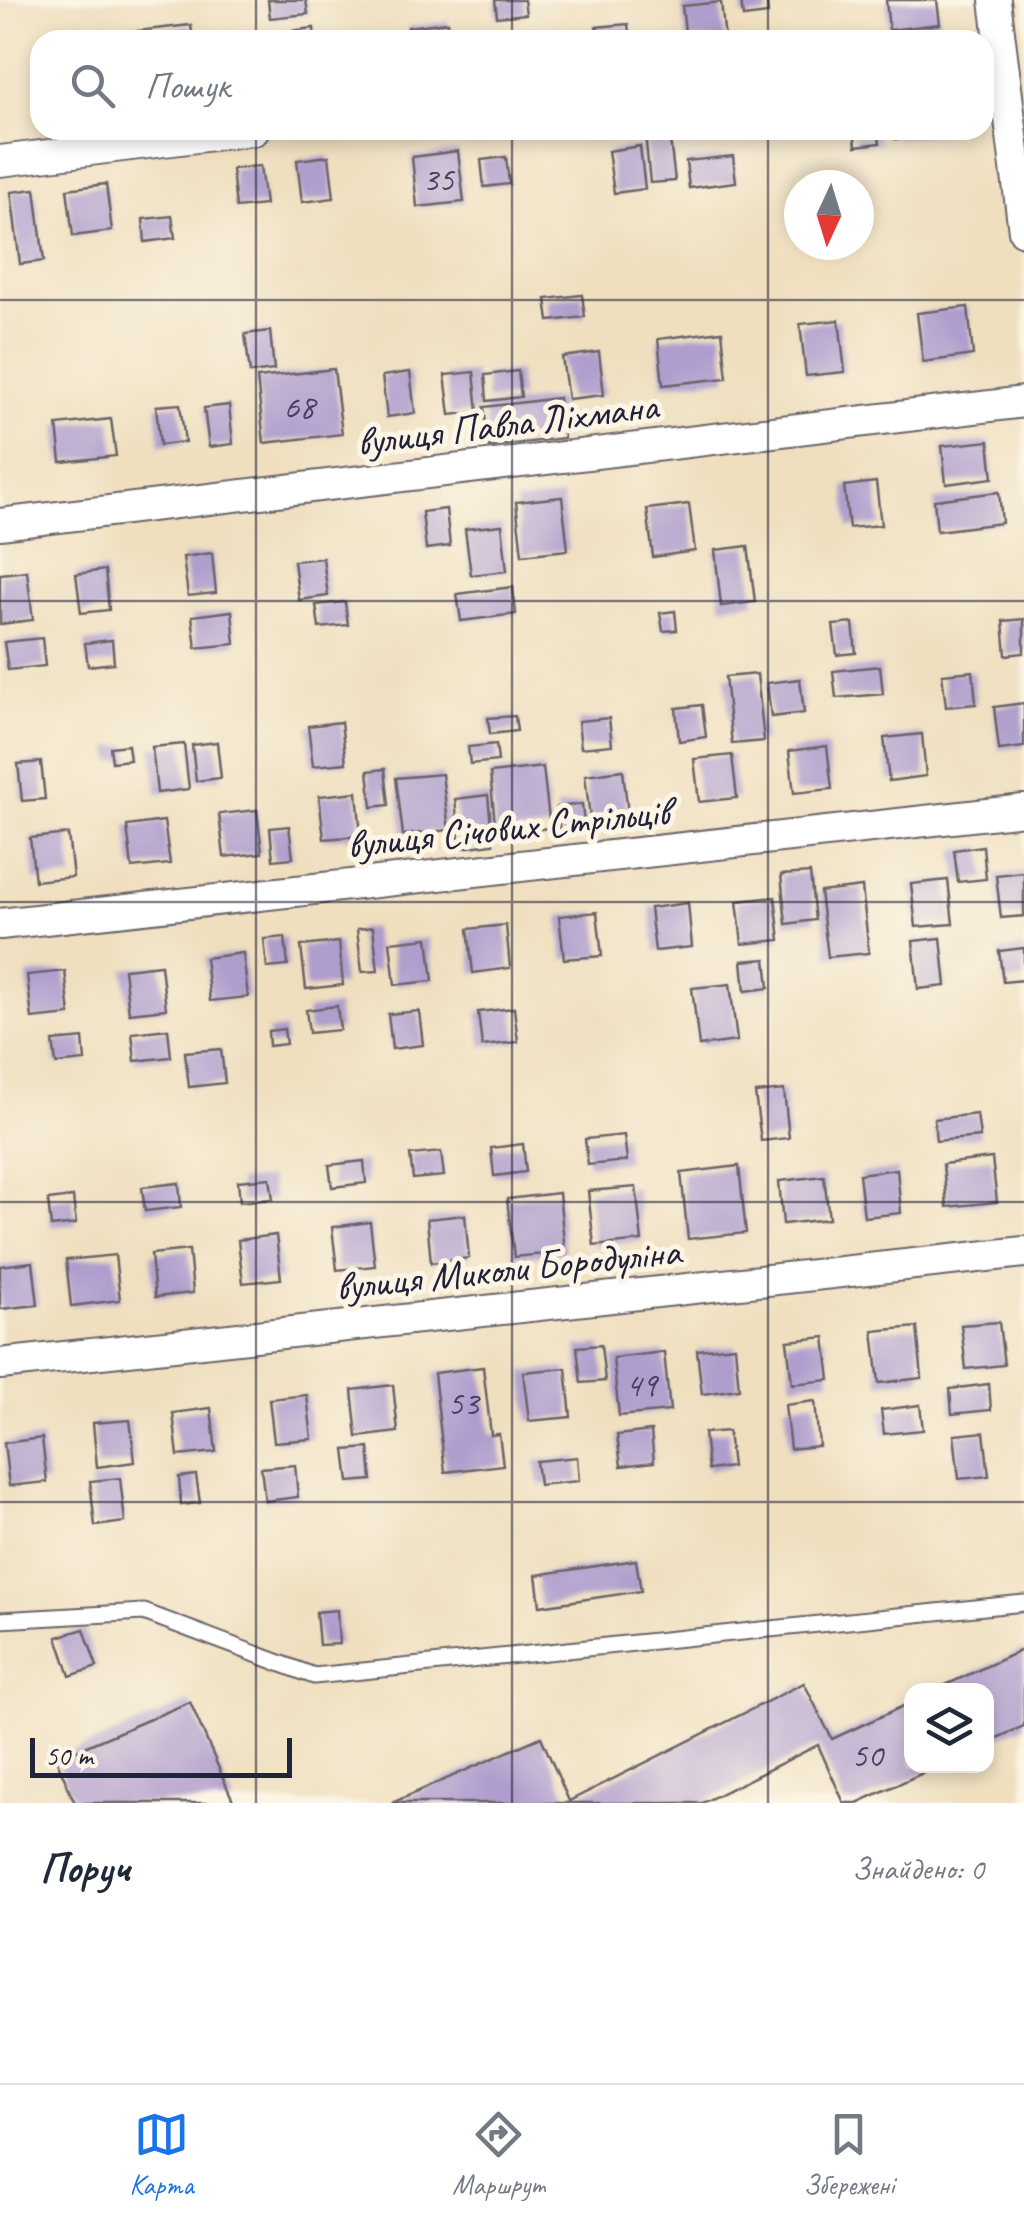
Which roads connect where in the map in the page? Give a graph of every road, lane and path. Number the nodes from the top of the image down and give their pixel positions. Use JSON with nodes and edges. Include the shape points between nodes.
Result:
{"nodes":[{"id":1,"x":995,"y":0,"type":"edge"},
{"id":2,"x":1003,"y":40,"type":"edge"},
{"id":3,"x":169,"y":140,"type":"edge"},
{"id":4,"x":0,"y":160,"type":"edge"},
{"id":5,"x":1024,"y":231,"type":"edge"},
{"id":6,"x":1024,"y":402,"type":"edge"},
{"id":7,"x":0,"y":524,"type":"edge"},
{"id":8,"x":1024,"y":810,"type":"edge"},
{"id":9,"x":0,"y":924,"type":"edge"},
{"id":10,"x":1024,"y":1252,"type":"edge"},
{"id":11,"x":0,"y":1364,"type":"edge"},
{"id":12,"x":1024,"y":1602,"type":"edge"},
{"id":13,"x":0,"y":1620,"type":"edge"}],
"edges":[{"from":1,"to":2,"type":"street"},
{"from":2,"to":5,"type":"street"},
{"from":3,"to":4,"type":"street"},
{"from":6,"to":7,"type":"street","name":"вулиця Павла Ліхмана"},
{"from":8,"to":9,"type":"street","name":"вулиця Січових Стрільців"},
{"from":10,"to":11,"type":"street","name":"вулиця Миколи Бородуліна"},
{"from":12,"to":13,"type":"lane","via":[[314,1676],[144,1612]]}]}
